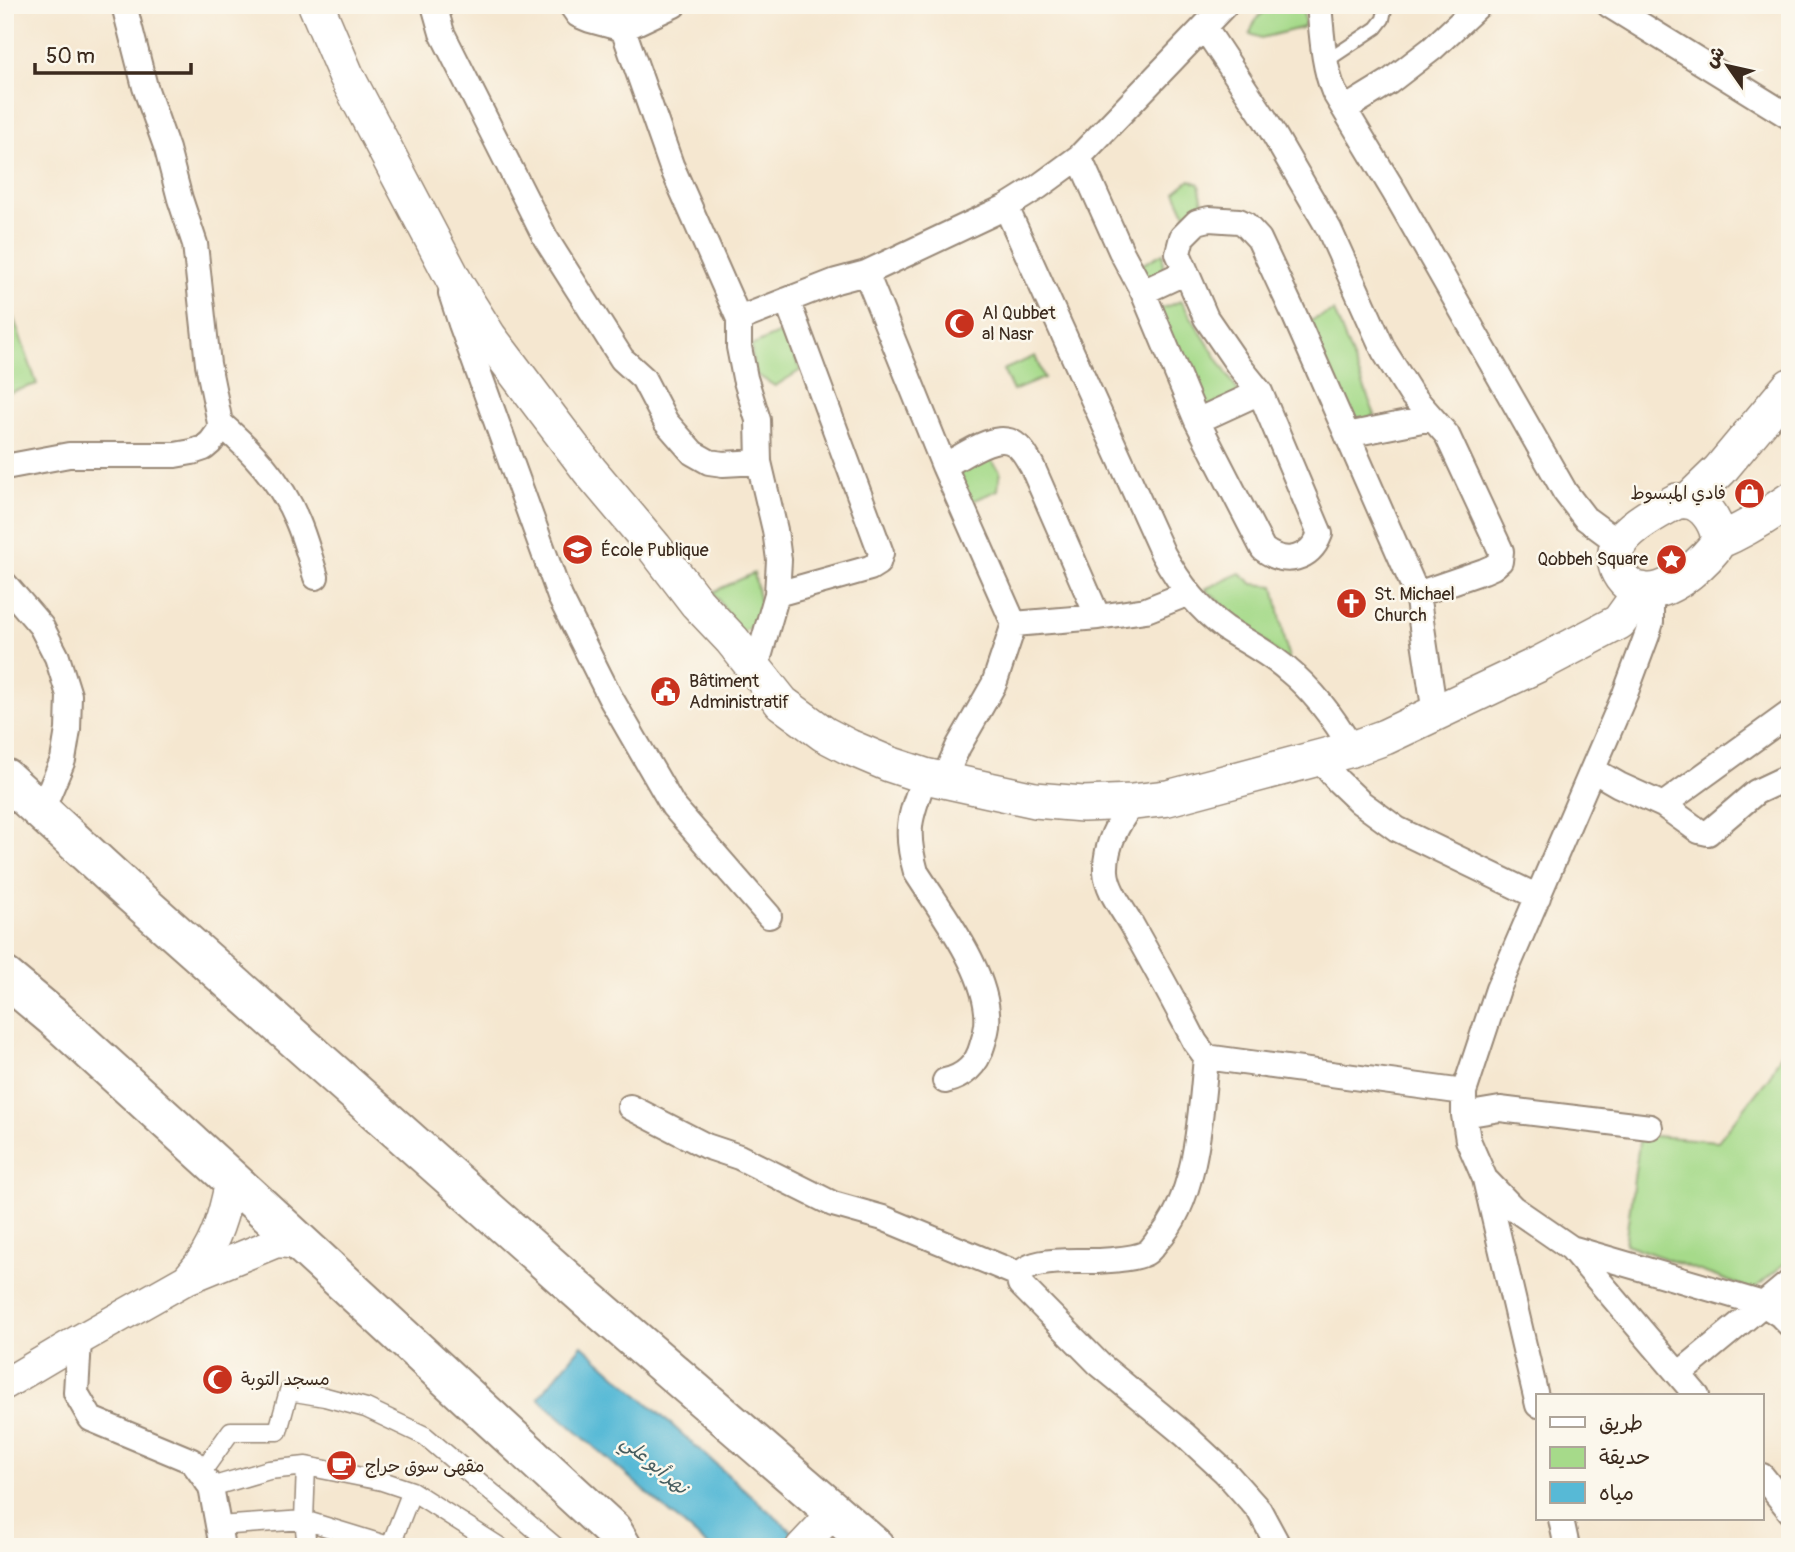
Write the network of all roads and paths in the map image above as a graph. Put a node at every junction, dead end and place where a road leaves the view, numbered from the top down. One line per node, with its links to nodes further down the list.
1 (124, 5): 28 (street)
2 (316, 5): 18 (main road)
3 (434, 5): 30 (street)
4 (570, 5): 11 (street)
5 (674, 5): 11 (street)
6 (1225, 5): 12 (street)
7 (1319, 5): 13 (street)
8 (1385, 5): 13 (lane)
9 (1479, 5): 15 (street)
10 (1609, 5): 14 (street)
11 (620, 17): 23 (street)
12 (1204, 27): 16 (street); 26 (street)
13 (1325, 62): 15 (street)
14 (1787, 108)
15 (1345, 109): 36 (street)
16 (1079, 157): 17 (street); 21 (street)
17 (1006, 207): 20 (street); 40 (street)
18 (436, 245): 45 (main road); 57 (street)
19 (1186, 272): 21 (street); 25 (street); 29 (street)
20 (866, 273): 22 (street); 31 (street)
21 (1143, 292): 27 (street)
22 (788, 300): 23 (street); 41 (street)
23 (739, 319): 30 (street)
24 (1790, 386): 34 (main road)
25 (1260, 392): 27 (street); 27 (street)
26 (1432, 418): 29 (street); 42 (street)
27 (1197, 421)
28 (220, 423): 32 (street); 37 (street)
29 (1347, 435): 42 (street)
30 (759, 462): 41 (street)
31 (944, 466): 43 (street); 44 (street)
32 (5, 467)
33 (1790, 500): 35 (main road)
34 (1688, 501): 35 (main road); 36 (main road)
35 (1719, 541): 39 (main road)
36 (1619, 543): 39 (main road)
37 (316, 577)
38 (5, 584): 55 (street)
39 (1646, 591): 47 (main road); 49 (street)
40 (1189, 593): 43 (street); 48 (street)
41 (777, 594): 45 (street)
42 (1417, 594): 47 (street)
43 (1098, 617): 44 (street)
44 (1014, 624): 52 (street)
45 (755, 671): 52 (main road)
46 (1790, 713): 54 (street)
47 (1435, 714): 48 (main road)
48 (1335, 754): 53 (main road); 56 (street)
49 (1593, 770): 54 (street); 56 (street)
50 (1790, 776): 54 (street)
51 (5, 778): 55 (main road)
52 (934, 778): 53 (main road); 60 (street)
53 (1133, 802): 59 (street)
54 (1663, 805)
55 (23, 810): 85 (main road)
56 (1538, 897): 61 (street)
57 (769, 916)
58 (5, 977): 64 (main road)
59 (1206, 1057): 61 (street); 68 (street)
60 (945, 1081)
61 (1464, 1104): 63 (street); 65 (street)
62 (629, 1107): 68 (street)
63 (1650, 1127)
64 (231, 1179): 66 (main road); 69 (street)
65 (1485, 1179): 67 (street); 77 (street)
66 (301, 1244): 69 (street); 91 (main road)
67 (1571, 1248): 71 (street); 74 (street)
68 (1020, 1275): 93 (street)
69 (187, 1279): 73 (street)
70 (1790, 1282): 71 (street)
71 (1763, 1304): 72 (street); 74 (street)
72 (1790, 1325)
73 (79, 1340): 75 (street); 80 (street)
74 (1679, 1374): 76 (street)
75 (5, 1384)
76 (1695, 1394)
77 (1536, 1396)
78 (306, 1466): 80 (street); 81 (street); 83 (street)
79 (1764, 1478): 82 (street)
80 (206, 1480): 86 (street); 90 (street)
81 (412, 1491): 88 (street); 89 (street)
82 (1790, 1511)
83 (304, 1520): 86 (street); 87 (street); 88 (street)
84 (1562, 1520): 94 (street)
85 (821, 1535): 92 (main road)
86 (220, 1536)
87 (307, 1547)
88 (391, 1547)
89 (500, 1547)
90 (556, 1547)
91 (622, 1547)
92 (875, 1547)
93 (1279, 1547)
94 (1567, 1547)

